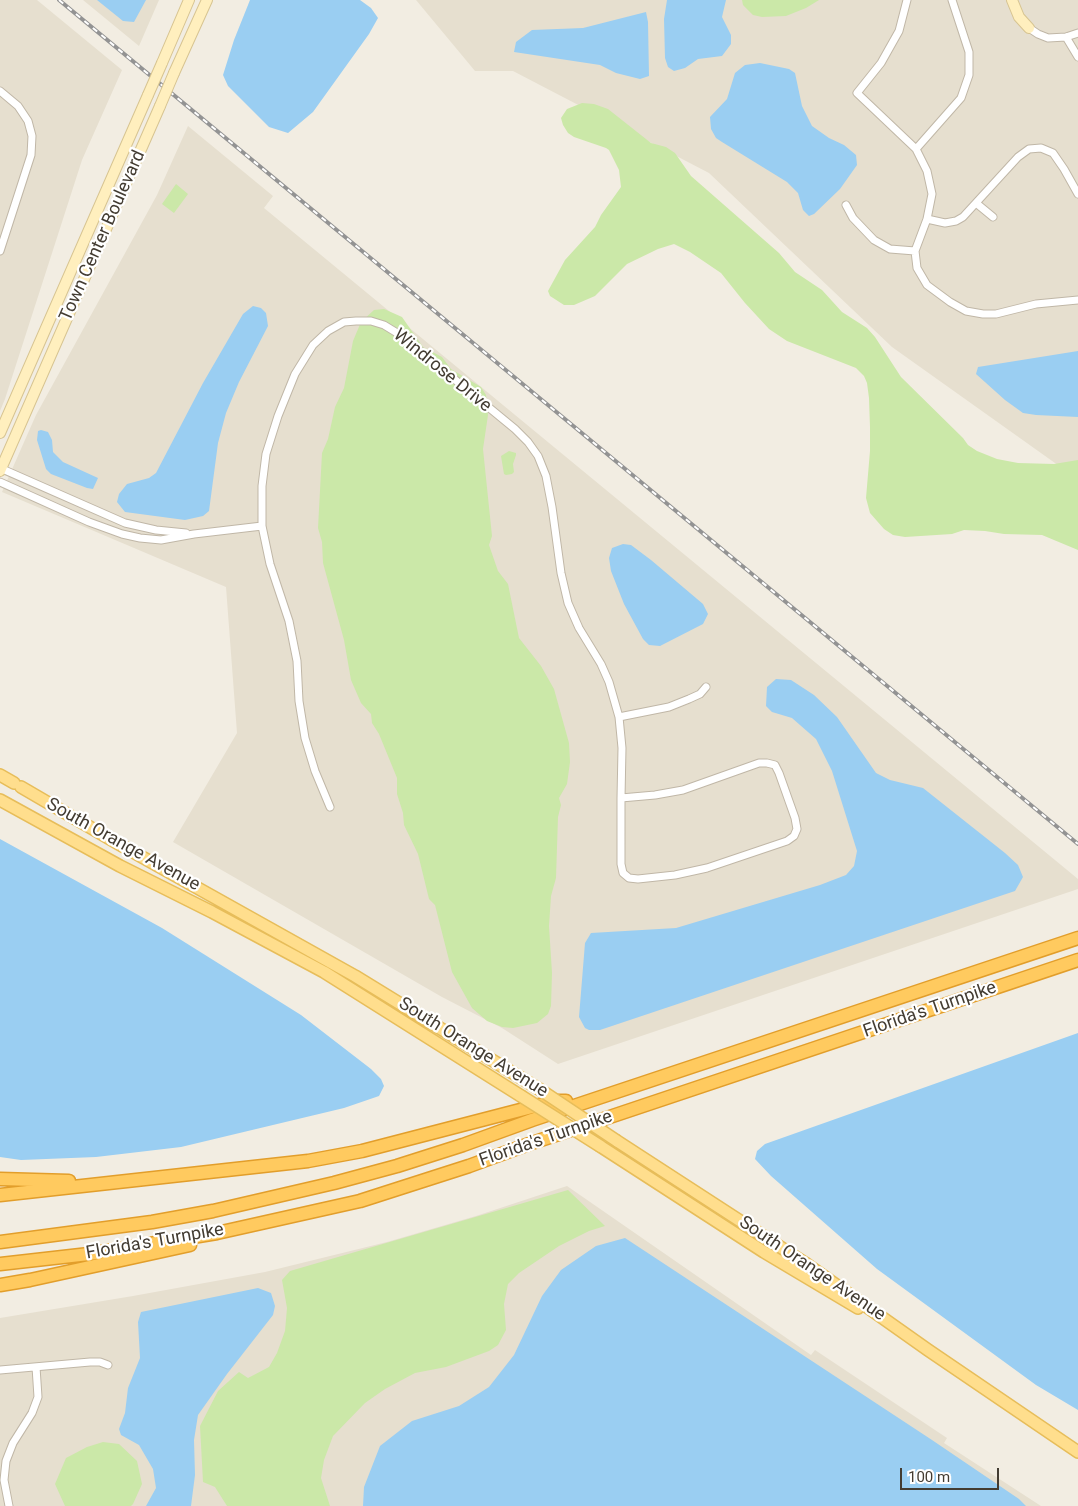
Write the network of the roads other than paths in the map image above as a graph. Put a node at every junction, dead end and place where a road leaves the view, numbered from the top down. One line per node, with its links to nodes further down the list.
1 (189, 0): 20 (main road, Town Center Boulevard, bridge)
2 (206, 0): 21 (main road, Town Center Boulevard, bridge)
3 (907, 0): 11 (street)
4 (952, 0): 11 (street)
5 (1012, 0): 6 (main road)
6 (1029, 28): 8 (street)
7 (1078, 33): 8 (street)
8 (1066, 38): 9 (street)
9 (1078, 57)
10 (0, 91): 17 (street)
11 (916, 149): 16 (street)
12 (1078, 194): 13 (street)
13 (976, 203): 15 (street); 16 (street)
14 (846, 205): 18 (street)
15 (993, 217)
16 (926, 219): 18 (street)
17 (0, 251)
18 (915, 251): 19 (street)
19 (1078, 300)
20 (0, 433)
21 (0, 469): 23 (street)
22 (0, 482): 24 (street)
23 (95, 510): 24 (street); 26 (street)
24 (89, 522): 26 (street)
25 (262, 526): 26 (street); 28 (street, Windrose Drive); 32 (street, Windrose Drive)
26 (194, 534)
27 (706, 687): 28 (street)
28 (620, 718): 30 (street, Windrose Drive)
29 (0, 775): 43 (main road, South Orange Avenue, bridge)
30 (621, 798): 30 (street, Windrose Drive)
31 (0, 800): 43 (main road, South Orange Avenue, bridge)
32 (330, 807)
33 (1078, 938): 35 (highway, Florida's Turnpike)
34 (1078, 960): 39 (highway, Florida's Turnpike)
35 (591, 1101): 37 (highway); 40 (highway, Florida's Turnpike)
36 (0, 1179): 37 (highway)
37 (144, 1180): 38 (highway)
38 (0, 1195)
39 (360, 1201): 41 (highway, Florida's Turnpike); 42 (highway)
40 (0, 1242)
41 (0, 1264)
42 (0, 1285)
43 (928, 1350): 47 (main road, South Orange Avenue)
44 (108, 1365): 45 (street)
45 (36, 1367): 46 (street); 48 (street)
46 (0, 1370)
47 (1078, 1452)
48 (9, 1506)

